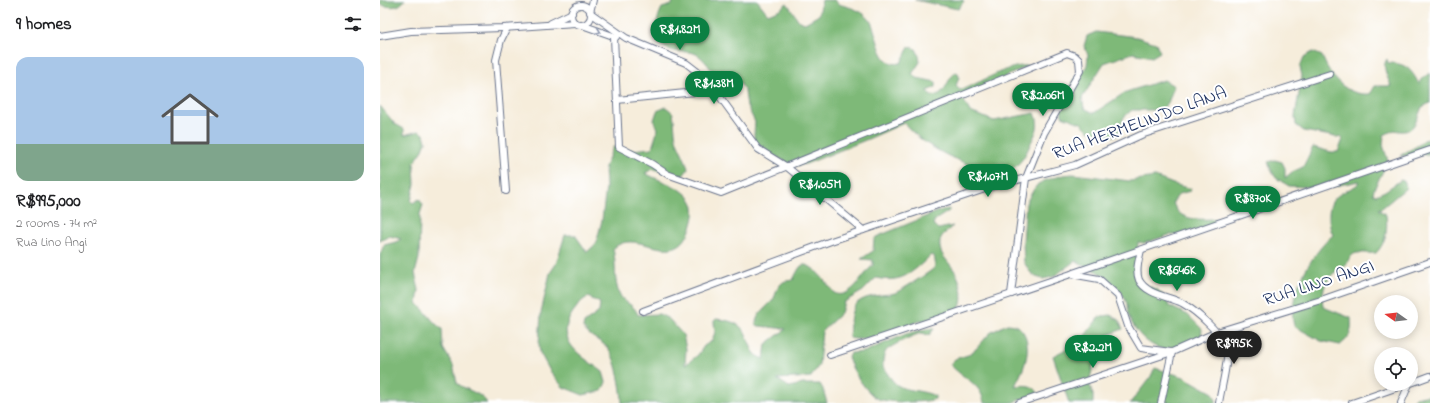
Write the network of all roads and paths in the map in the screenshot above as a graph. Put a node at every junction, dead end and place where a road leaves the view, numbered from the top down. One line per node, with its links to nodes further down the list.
1 (589, 0): 3 (street)
2 (593, 0): 5 (street)
3 (585, 6): 4 (street); 5 (street)
4 (572, 13): 6 (street); 7 (street)
5 (591, 13): 8 (street); 12 (street)
6 (575, 23): 7 (street); 8 (street)
7 (548, 25): 9 (street)
8 (582, 25): 11 (street, one-way to 11)
9 (507, 28): 10 (street); 19 (street)
10 (380, 36)
11 (614, 37): 12 (street); 15 (street)
12 (626, 38): 14 (street)
13 (1330, 74): 18 (street, RUA HERMELINDO LANA)
14 (715, 90): 15 (street); 17 (street)
15 (616, 100): 17 (street)
16 (1430, 150): 21 (street)
17 (787, 167): 18 (street); 20 (street)
18 (1026, 178): 20 (street, RUA HERMELINDO LANA); 24 (street)
19 (506, 191)
20 (863, 230): 25 (street, RUA HERMELINDO LANA)
21 (1141, 250): 23 (street); 26 (street)
22 (1430, 262): 26 (street, RUA LINO ANGI)
23 (1071, 274): 24 (street); 27 (street)
24 (1011, 294): 28 (street)
25 (643, 311)
26 (1217, 332): 27 (street, RUA LINO ANGI); 35 (street)
27 (1172, 352): 33 (street, RUA LINO ANGI); 34 (street)
28 (830, 355)
29 (1430, 376): 30 (street)
30 (1418, 381)
31 (1388, 391): 36 (street)
32 (1406, 391): 37 (street)
33 (1020, 403)
34 (1161, 403)
35 (1219, 403)
36 (1352, 403)
37 (1401, 403)

